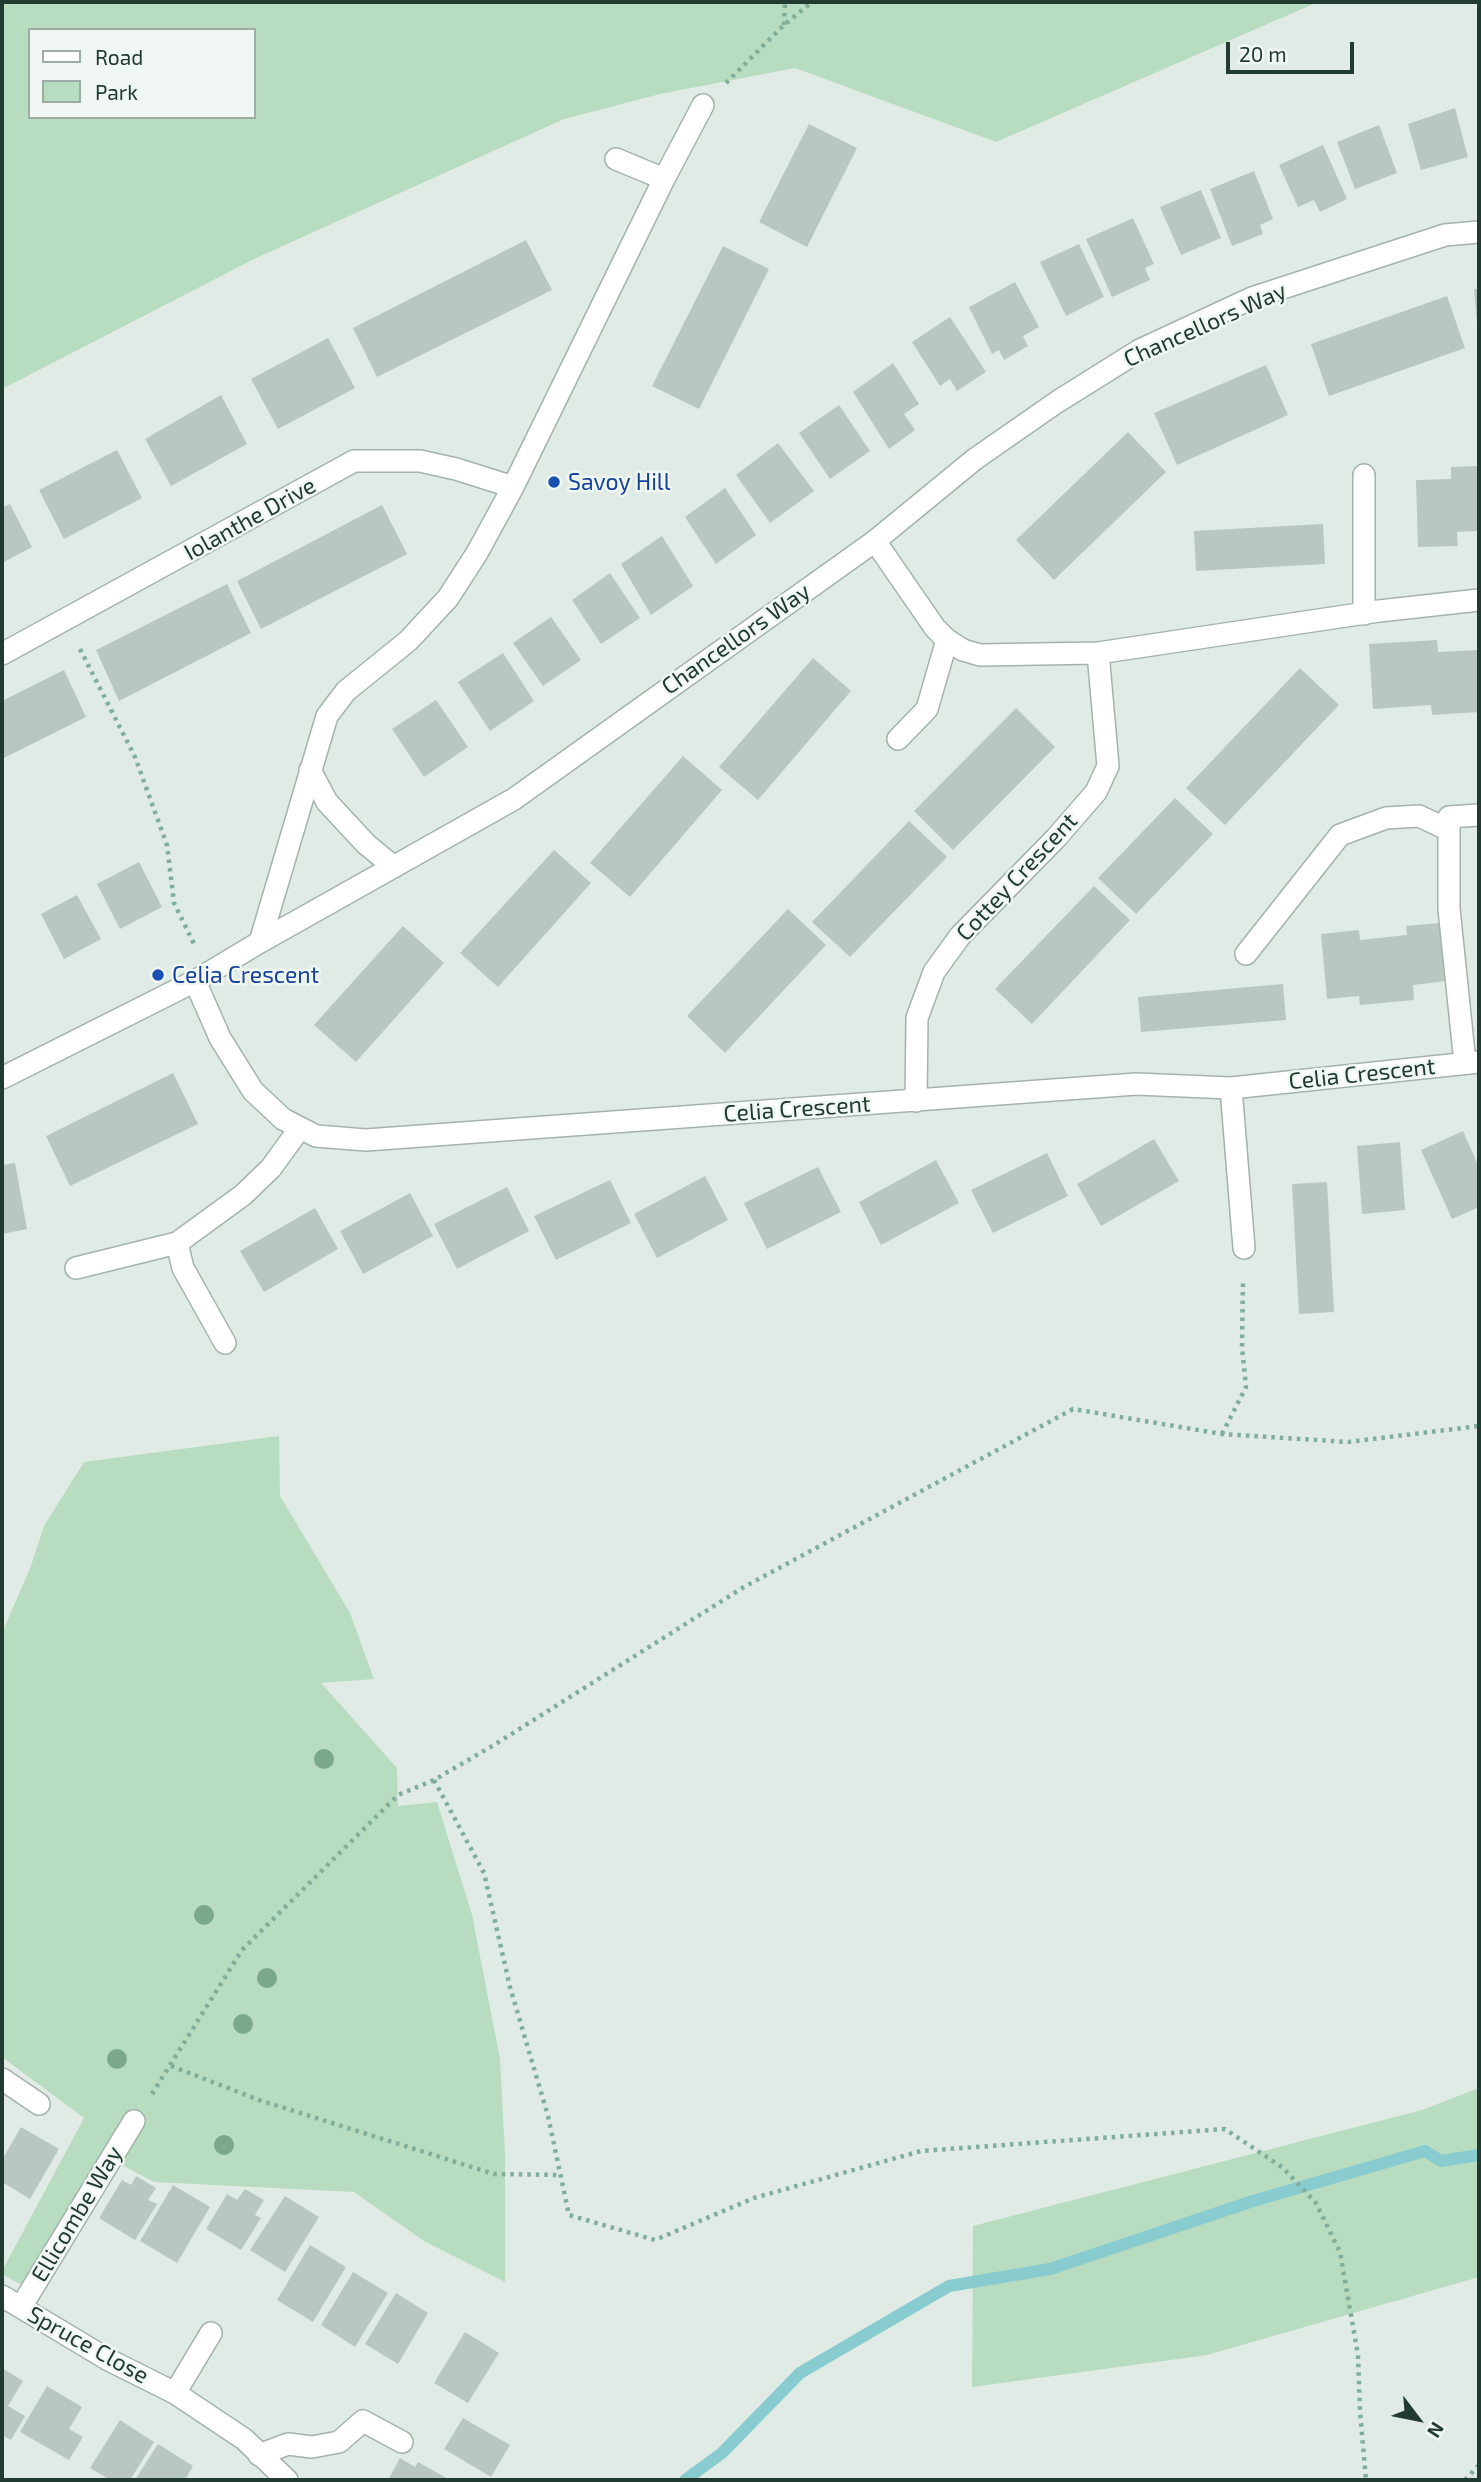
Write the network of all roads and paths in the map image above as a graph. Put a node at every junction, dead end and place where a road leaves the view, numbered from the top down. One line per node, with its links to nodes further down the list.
1 (785, 2): 3 (path)
2 (812, 2): 3 (path)
3 (784, 24): 4 (path)
4 (703, 106): 6 (street)
5 (616, 159): 6 (street)
6 (664, 179): 9 (street)
7 (1479, 232): 10 (street, Chancellors Way)
8 (1364, 474): 12 (street)
9 (513, 487): 15 (street, Iolanthe Drive); 18 (street)
10 (874, 541): 13 (street); 21 (street, Chancellors Way)
11 (1479, 600): 12 (street)
12 (1364, 614): 14 (street)
13 (947, 640): 14 (street); 17 (street)
14 (1098, 653): 28 (street, Cottey Crescent)
15 (2, 654)
16 (88, 666): 24 (path)
17 (898, 739)
18 (310, 770): 21 (street); 22 (street)
19 (1479, 815): 20 (street)
20 (1449, 830): 23 (street); 25 (street)
21 (394, 867): 22 (street, Chancellors Way)
22 (260, 942): 24 (street, Chancellors Way)
23 (1246, 954)
24 (202, 977): 26 (street, Chancellors Way); 29 (street, Celia Crescent)
25 (1472, 1063): 27 (street, Celia Crescent)
26 (2, 1079)
27 (1231, 1088): 28 (street, Celia Crescent); 31 (street)
28 (916, 1101): 29 (street, Celia Crescent)
29 (300, 1128): 30 (street)
30 (177, 1243): 32 (street); 33 (street)
31 (1244, 1248): 35 (path)
32 (76, 1268)
33 (225, 1343)
34 (1479, 1426): 35 (path)
35 (1222, 1434): 36 (path)
36 (434, 1780): 37 (path); 41 (path)
37 (171, 2066): 40 (path); 41 (path)
38 (2, 2079): 39 (street)
39 (39, 2104)
40 (134, 2121): 43 (street, Ellicombe Way)
41 (561, 2175): 50 (path)
42 (2, 2297): 43 (street, Spruce Close)
43 (21, 2307): 45 (street, Spruce Close)
44 (211, 2333): 45 (street, Spruce Close)
45 (175, 2393): 47 (street, Spruce Close)
46 (402, 2442): 47 (street)
47 (259, 2455): 49 (street, Spruce Close)
48 (1479, 2465): 51 (path)
49 (287, 2480)
50 (1366, 2480)
51 (1465, 2480)

